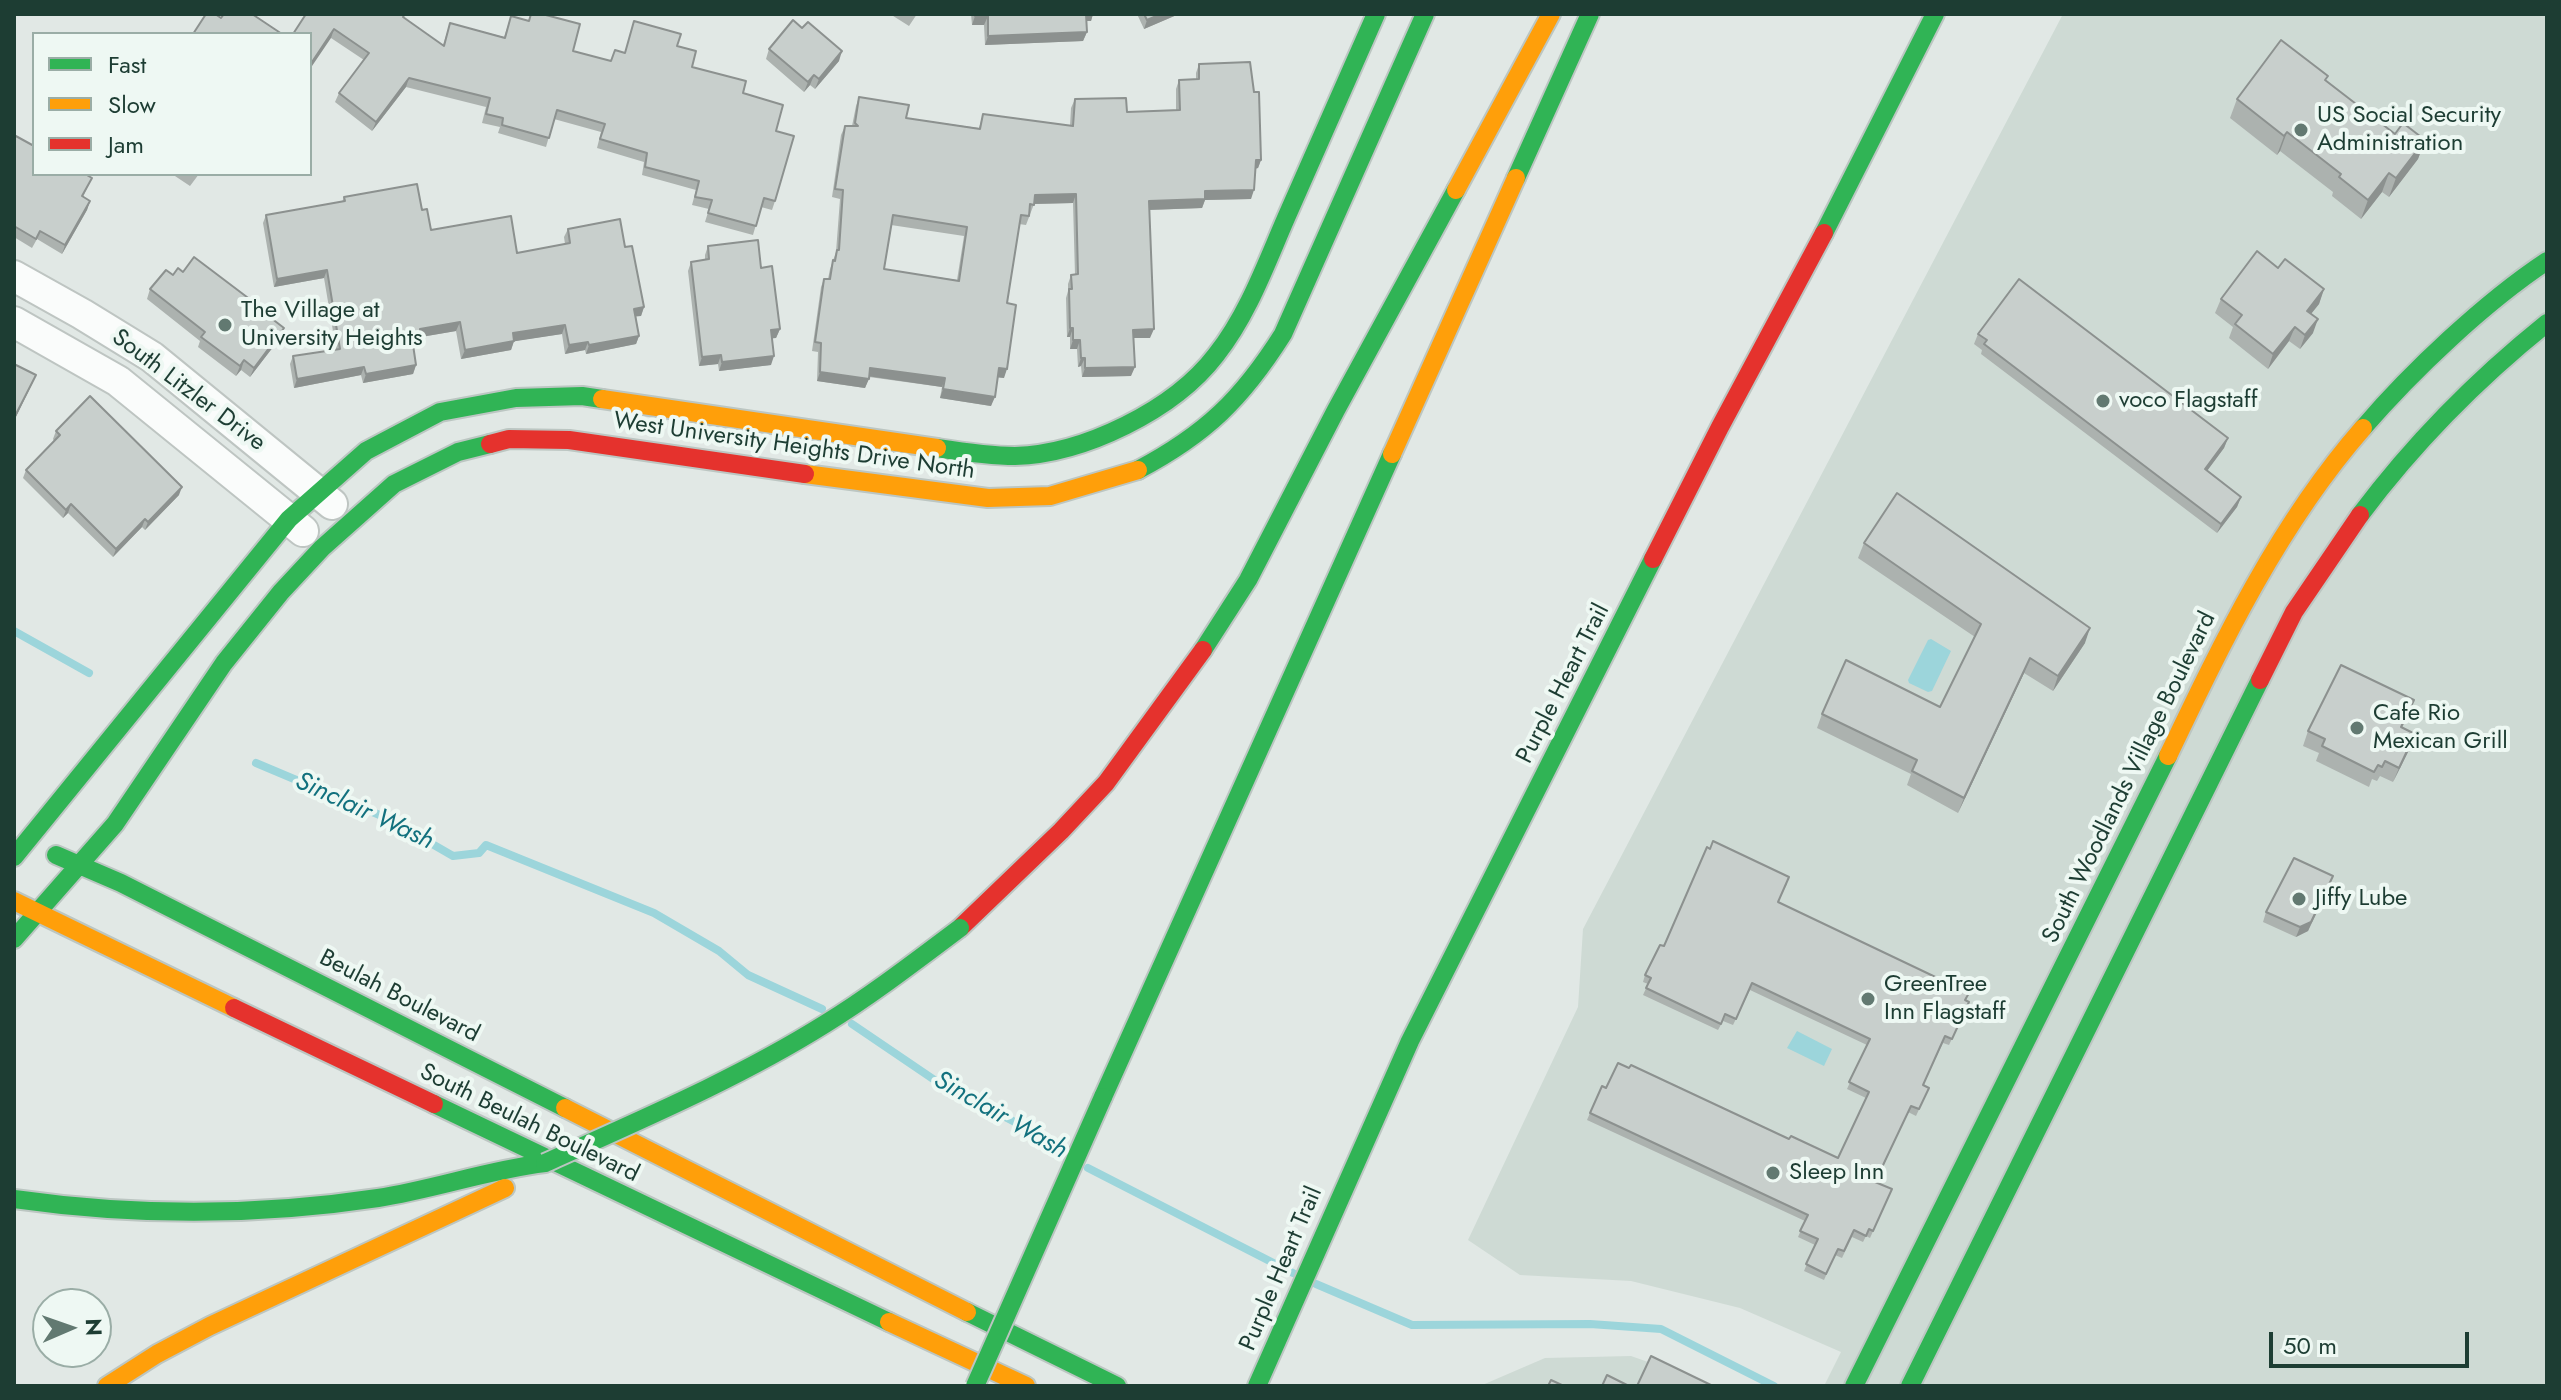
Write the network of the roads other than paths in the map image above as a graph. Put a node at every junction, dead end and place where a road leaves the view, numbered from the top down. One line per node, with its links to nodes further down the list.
1 (1376, 14): 10 (main road, West University Heights Drive North)
2 (1425, 14): 12 (main road, West University Heights Drive North)
3 (1551, 14): 21 (main road, bridge)
4 (1590, 14): 26 (main road, bridge)
5 (1935, 14): 29 (main road, Purple Heart Trail)
6 (2547, 261): 19 (main road, South Woodlands Village Boulevard)
7 (14, 276): 10 (street, South Litzler Drive)
8 (14, 322): 11 (street, South Litzler Drive)
9 (2547, 323): 20 (main road)
10 (320, 492): 11 (main road, West University Heights Drive North); 12 (street, South Litzler Drive)
11 (289, 519): 13 (street, South Litzler Drive); 14 (main road, West University Heights Drive North)
12 (351, 522): 13 (main road, West University Heights Drive North)
13 (322, 548): 15 (main road, West University Heights Drive North)
14 (18, 848): 15 (main road, Beulah Boulevard)
15 (78, 865): 17 (main road, West University Heights Drive North); 28 (main road, Beulah Boulevard)
16 (14, 901): 17 (main road, South Beulah Boulevard)
17 (38, 914): 18 (main road, West University Heights Drive North); 27 (main road, South Beulah Boulevard)
18 (14, 939)
19 (2077, 967): 20 (main road); 23 (main road, South Woodlands Village Boulevard)
20 (2109, 985): 24 (main road)
21 (545, 1163): 22 (main road); 25 (main road)
22 (14, 1199)
23 (1895, 1334): 24 (main road); 30 (main road, South Woodlands Village Boulevard)
24 (1932, 1344): 31 (main road)
25 (107, 1386)
26 (975, 1386)
27 (1026, 1386)
28 (1117, 1386)
29 (1257, 1386)
30 (1854, 1386)
31 (1910, 1386)

